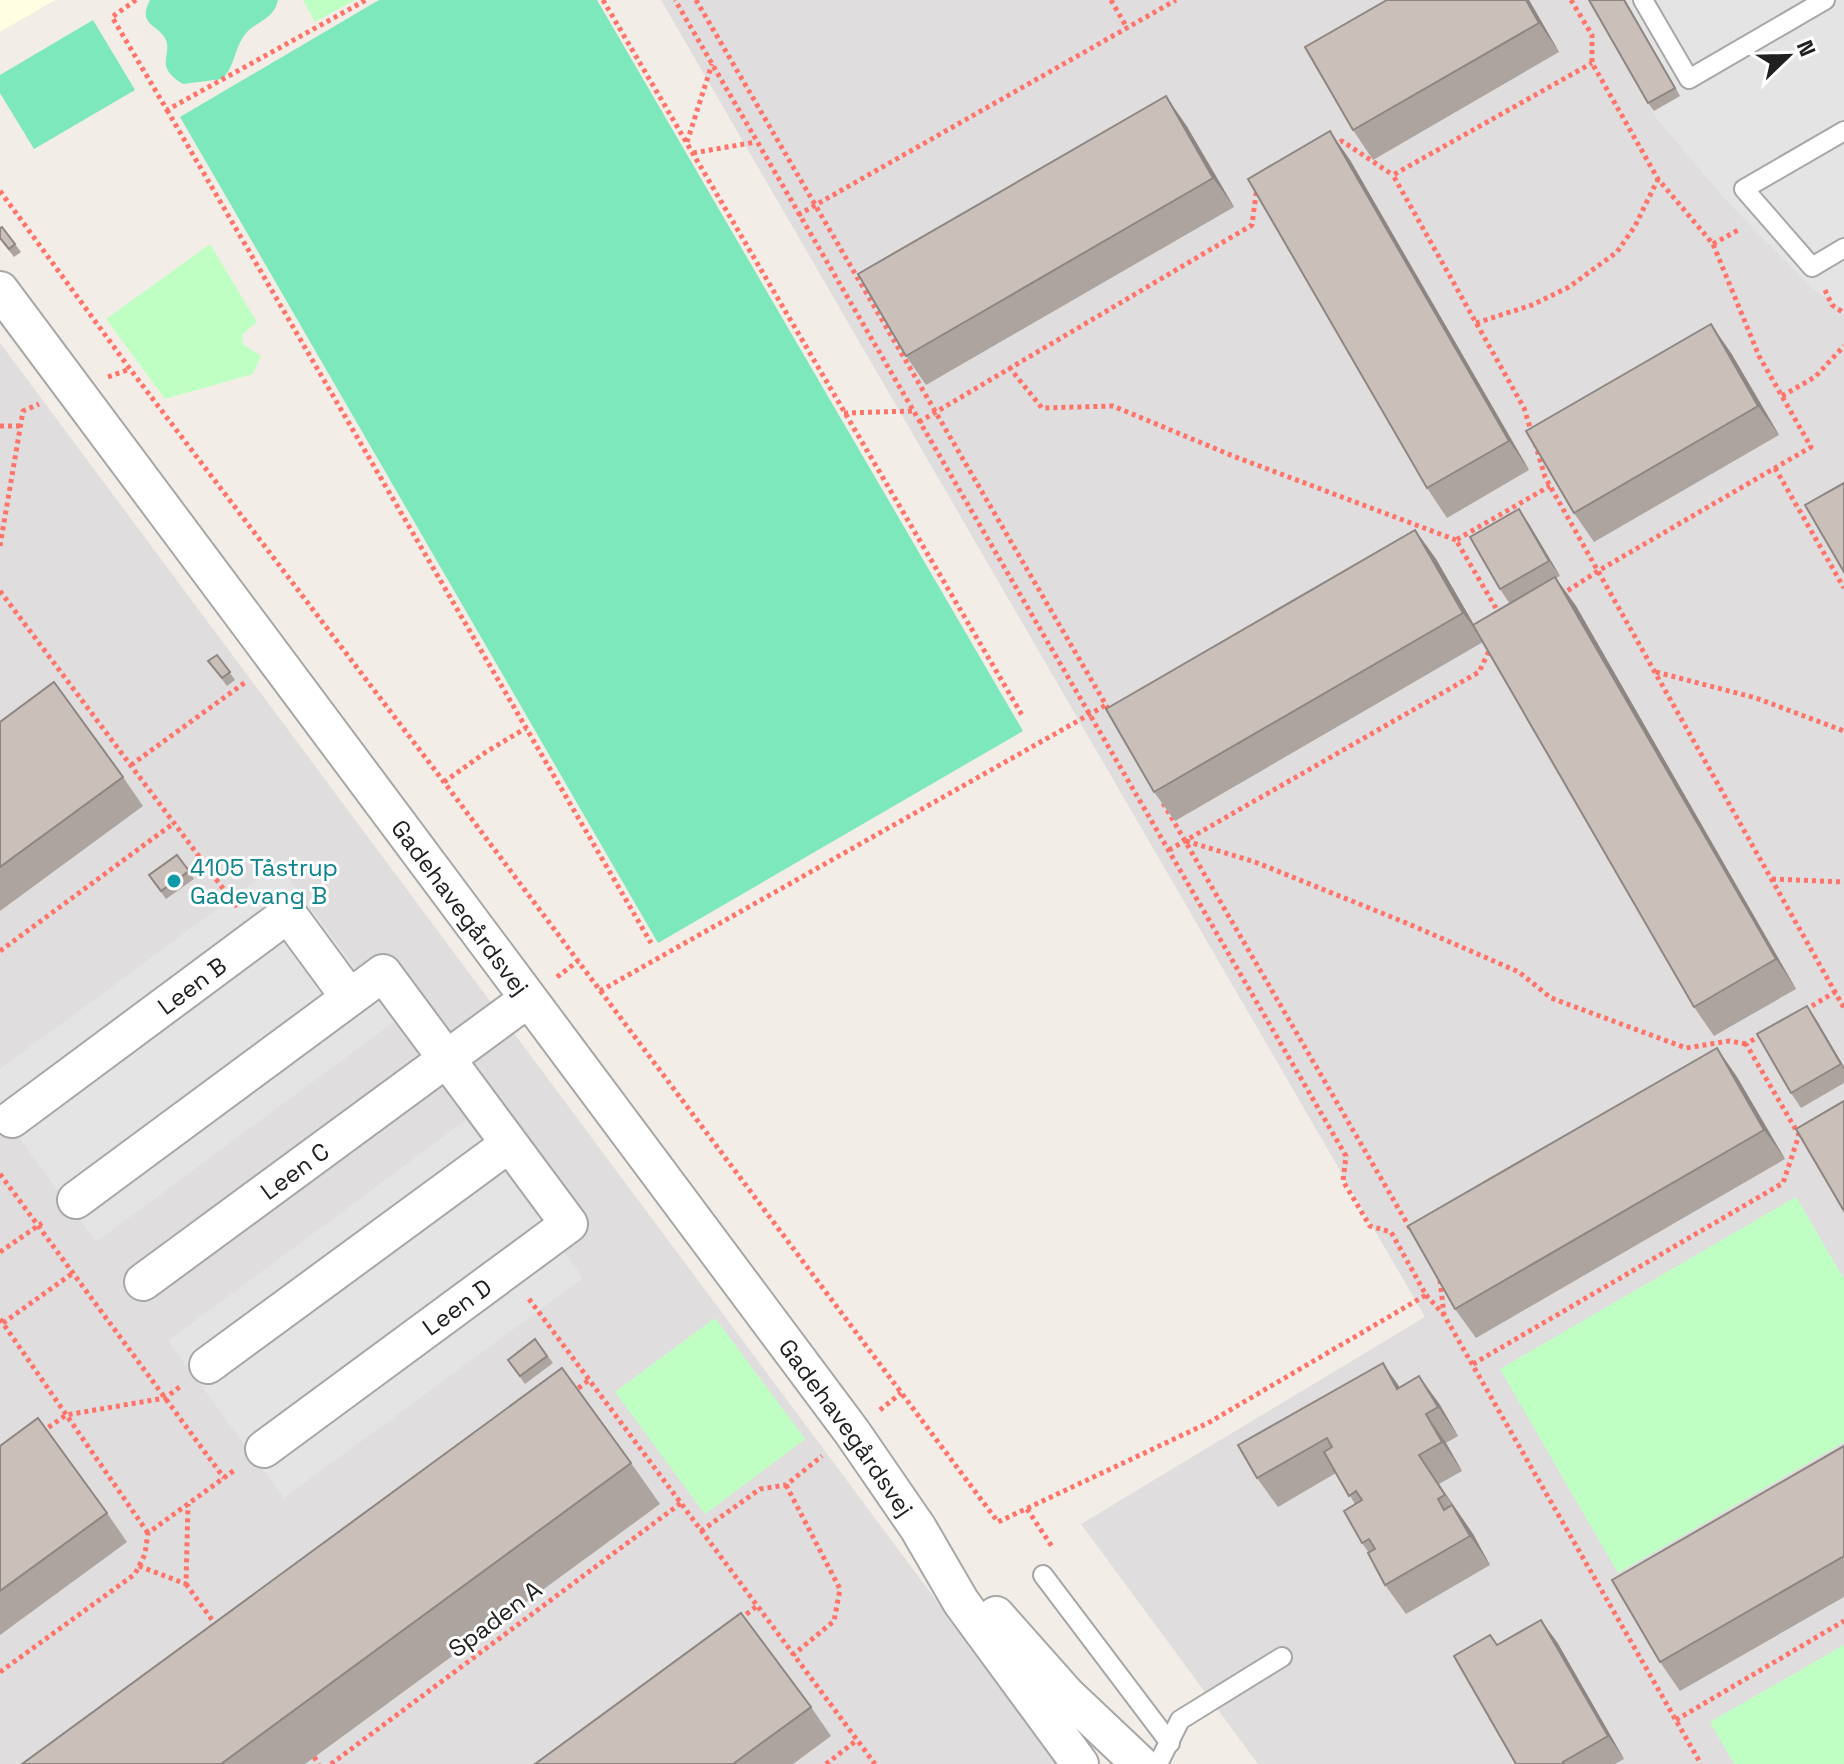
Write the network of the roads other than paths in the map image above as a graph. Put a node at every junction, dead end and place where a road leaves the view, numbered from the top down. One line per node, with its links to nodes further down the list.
1 (1825, 0): 2 (lane)
2 (1650, 2)
3 (1844, 131): 4 (lane)
4 (1844, 248)
5 (0, 290): 7 (street, Gadehavegårdsvej)
6 (349, 997): 8 (street); 9 (street, Leen B); 11 (street)
7 (528, 999): 8 (street, Leen C); 15 (street, Gadehavegårdsvej)
8 (446, 1059): 10 (street, Leen D); 12 (street, Leen C)
9 (12, 1119)
10 (509, 1144): 13 (street); 14 (street, Leen D)
11 (76, 1200)
12 (143, 1282)
13 (208, 1365)
14 (264, 1449)
15 (918, 1528): 19 (street, Gadehavegårdsvej); 20 (street, Gadehavegårdsvej)
16 (1043, 1575): 18 (lane)
17 (1282, 1657): 18 (lane)
18 (1170, 1743): 21 (lane)
19 (1080, 1764)
20 (1140, 1764)
21 (1158, 1764)

